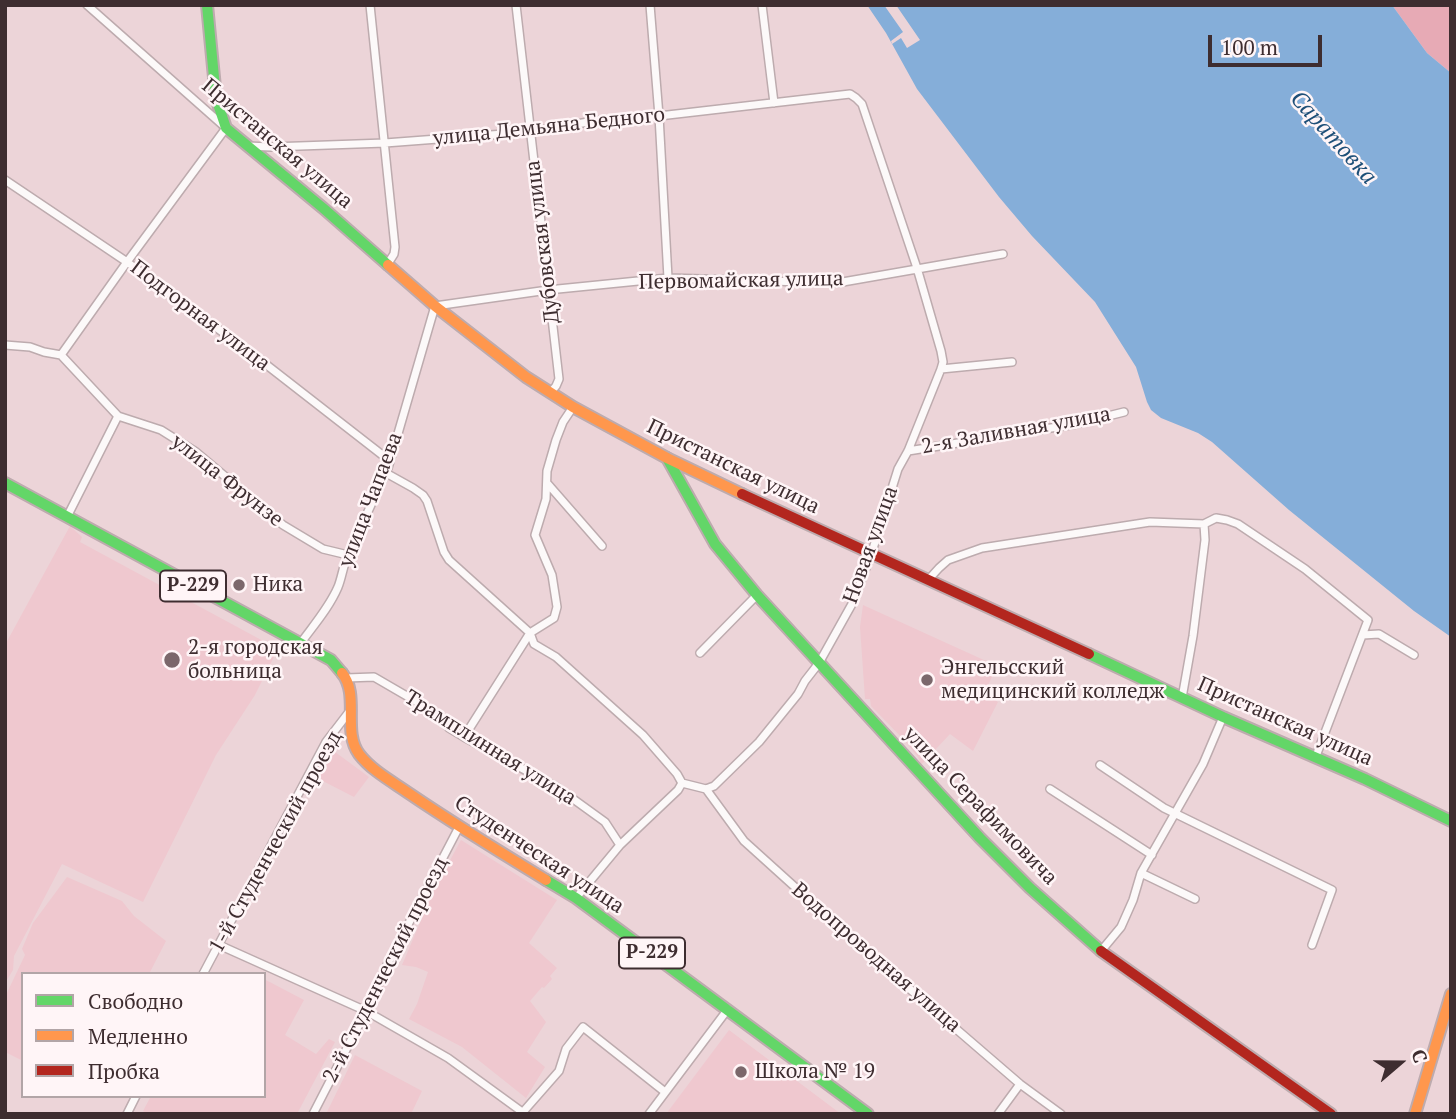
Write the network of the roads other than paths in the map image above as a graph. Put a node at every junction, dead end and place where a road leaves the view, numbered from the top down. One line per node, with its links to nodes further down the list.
1 (87, 5): 10 (street, Пристанская улица)
2 (207, 5): 10 (street)
3 (370, 5): 12 (street)
4 (516, 5): 11 (street, Дубовская улица)
5 (650, 5): 9 (street)
6 (762, 5): 8 (street)
7 (850, 94): 8 (street, улица Демьяна Бедного); 18 (street, Новая улица)
8 (775, 103): 9 (street, улица Демьяна Бедного)
9 (659, 116): 11 (street, улица Демьяна Бедного); 19 (street)
10 (226, 128): 13 (street, Пристанская улица); 16 (street)
11 (530, 132): 12 (street, улица Демьяна Бедного); 20 (street, Дубовская улица)
12 (386, 143): 13 (street, улица Демьяна Бедного); 17 (street)
13 (247, 146): 17 (street, Пристанская улица)
14 (5, 180): 16 (street, Подгорная улица)
15 (1003, 254): 18 (street, Первомайская улица)
16 (127, 262): 23 (street); 32 (street, Подгорная улица)
17 (387, 265): 21 (street, Пристанская улица)
18 (917, 268): 19 (street, Первомайская улица); 25 (street, Новая улица)
19 (668, 278): 20 (street, Первомайская улица)
20 (548, 290): 21 (street, Первомайская улица); 26 (street, Дубовская улица)
21 (435, 306): 26 (street, Пристанская улица); 32 (street, улица Чапаева)
22 (5, 345): 23 (street)
23 (61, 355): 29 (street, улица Фрунзе)
24 (1012, 362): 25 (street)
25 (941, 369): 30 (street, Новая улица)
26 (550, 393): 27 (street, Пристанская улица)
27 (573, 407): 31 (street, Пристанская улица); 35 (street)
28 (1124, 412): 30 (street, 2-я Заливная улица)
29 (118, 416): 36 (street); 39 (street, улица Фрунзе)
30 (908, 451): 40 (street, Новая улица)
31 (667, 458): 40 (street, Пристанская улица); 42 (street, улица Серафимовича)
32 (390, 461): 33 (street, улица Чапаева)
33 (386, 473): 39 (street, улица Чапаева); 43 (street)
34 (5, 483): 36 (street, Р-229)
35 (547, 484): 38 (street); 43 (street)
36 (68, 517): 45 (street, Р-229)
37 (1204, 524): 41 (street); 44 (street); 50 (street)
38 (602, 546)
39 (348, 555): 45 (street, улица Чапаева)
40 (872, 555): 41 (street, Пристанская улица); 48 (street, Новая улица)
41 (929, 579): 50 (street, Пристанская улица)
42 (757, 596): 46 (street); 48 (street, улица Серафимовича)
43 (530, 633): 53 (street); 56 (street)
44 (1363, 635): 47 (street); 54 (street)
45 (300, 644): 49 (street, Р-229)
46 (700, 653)
47 (1414, 655)
48 (819, 663): 57 (street, Новая улица); 69 (street, улица Серафимовича)
49 (346, 678): 51 (street, Р-229); 53 (street, Трамплинная улица)
50 (1182, 698): 52 (street, Пристанская улица)
51 (350, 712): 61 (street, Студенческая улица / Р-229); 67 (street, 1-й Студенческий проезд)
52 (1223, 717): 54 (street, Пристанская улица); 59 (street)
53 (464, 737): 62 (street, Трамплинная улица)
54 (1316, 757): 60 (street, Пристанская улица)
55 (1100, 765): 59 (street)
56 (682, 783): 57 (street); 62 (street)
57 (706, 789): 74 (street, Водопроводная улица)
58 (1050, 789): 63 (street)
59 (1176, 813): 63 (street); 68 (street)
60 (1451, 821)
61 (459, 827): 65 (street, Студенческая улица / Р-229); 73 (street, 2-й Студенческий проезд)
62 (620, 845): 65 (street)
63 (1152, 855): 64 (street)
64 (1141, 873): 66 (street); 69 (street)
65 (576, 898): 72 (street, Студенческая улица / Р-229)
66 (1195, 899)
67 (219, 945): 70 (street, 1-й Студенческий проезд); 73 (street)
68 (1312, 945)
69 (1101, 951): 82 (street, улица Серафимовича)
70 (204, 972)
71 (1451, 994): 83 (street)
72 (727, 1009): 75 (street); 76 (street, Студенческая улица / Р-229)
73 (366, 1011): 77 (street); 78 (street, 2-й Студенческий проезд)
74 (1020, 1084): 80 (street); 81 (street, Водопроводная улица)
75 (666, 1092): 77 (street); 79 (street)
76 (861, 1112)
77 (524, 1113)
78 (313, 1114)
79 (649, 1114)
80 (998, 1114)
81 (1061, 1114)
82 (1331, 1114)
83 (1415, 1114)

